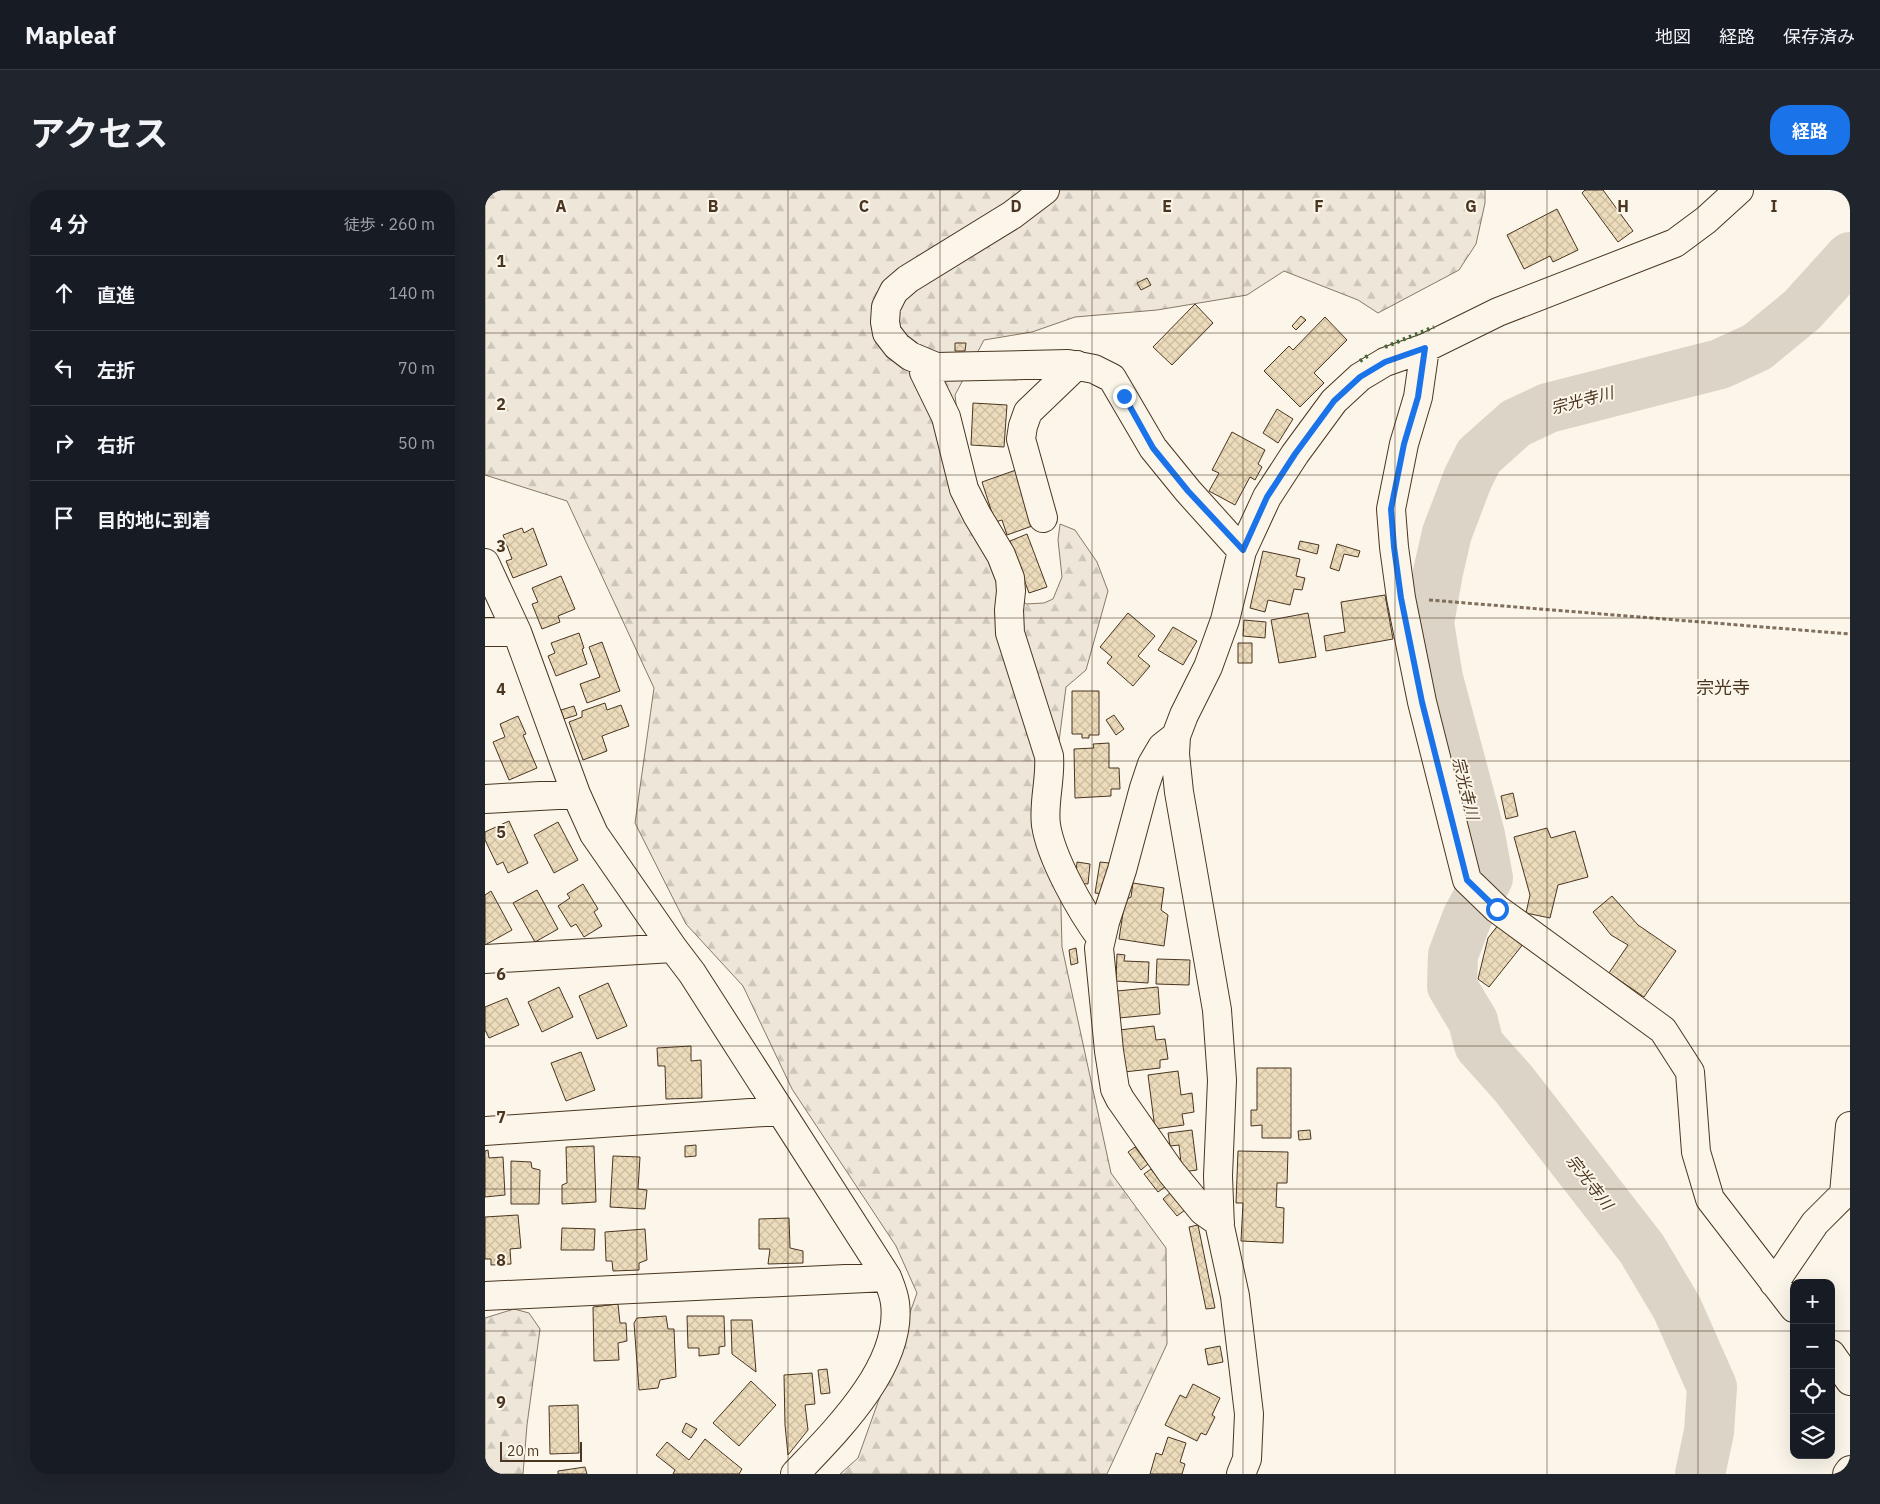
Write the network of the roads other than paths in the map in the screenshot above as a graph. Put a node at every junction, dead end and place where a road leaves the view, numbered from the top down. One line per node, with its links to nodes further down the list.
1 (1045, 190): 4 (street)
2 (1739, 190): 3 (street)
3 (1425, 348): 7 (street); 22 (street)
4 (921, 361): 5 (street); 14 (street)
5 (1077, 365): 6 (street); 7 (street)
6 (1043, 518)
7 (1243, 550): 11 (street)
8 (485, 563): 10 (street)
9 (485, 632): 10 (street)
10 (517, 632): 12 (street)
11 (1177, 736): 14 (street); 20 (street)
12 (576, 794): 13 (street); 15 (street)
13 (485, 799)
14 (1101, 938): 20 (street)
15 (673, 948): 16 (street); 17 (street)
16 (485, 959)
17 (780, 1112): 19 (street); 21 (street)
18 (1850, 1126): 22 (street)
19 (485, 1131)
20 (1221, 1223): 29 (street)
21 (887, 1277): 23 (street); 28 (street)
22 (1774, 1283): 24 (street)
23 (485, 1296)
24 (1790, 1303)
25 (1835, 1360): 26 (street)
26 (1850, 1381)
27 (1850, 1470): 30 (street)
28 (795, 1474)
29 (1241, 1474)
30 (1847, 1474)

